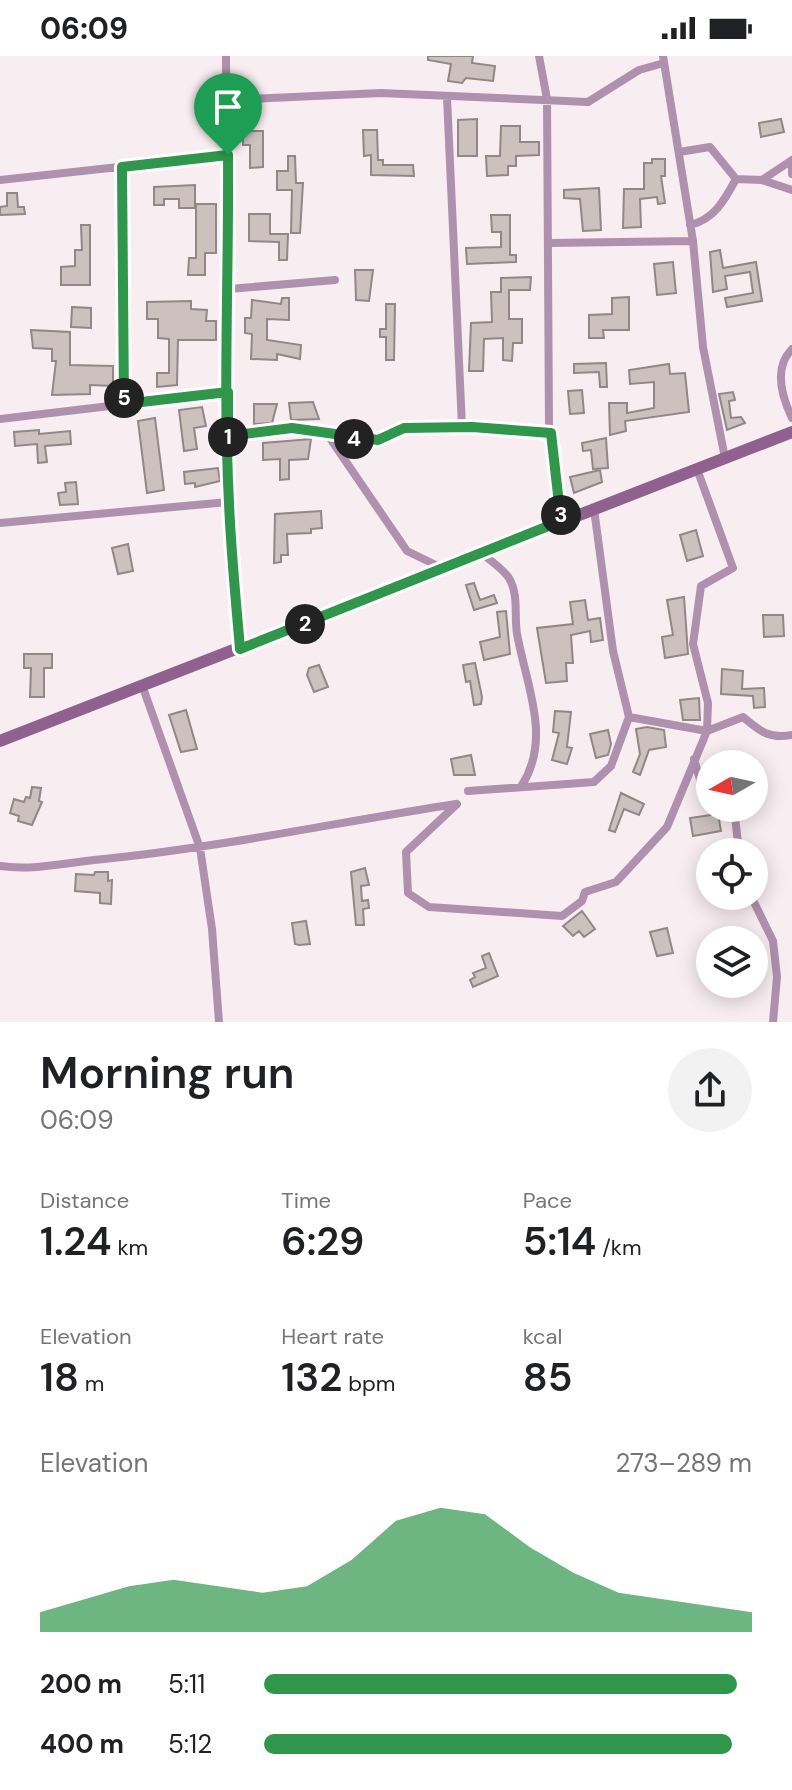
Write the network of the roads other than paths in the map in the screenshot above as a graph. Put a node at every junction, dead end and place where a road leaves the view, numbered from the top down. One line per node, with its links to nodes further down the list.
1 (226, 56): 6 (street)
2 (539, 56): 5 (street)
3 (664, 59): 5 (street); 7 (street)
4 (447, 97): 5 (street); 6 (street); 25 (street)
5 (547, 99): 17 (street)
6 (227, 100): 8 (street)
7 (679, 152): 11 (street); 15 (street)
8 (228, 155): 10 (street); 19 (street)
9 (792, 160): 13 (street)
10 (122, 167): 12 (street); 22 (street)
11 (736, 179): 13 (street); 15 (street)
12 (0, 180)
13 (762, 180): 14 (street)
14 (792, 190)
15 (690, 225): 16 (street)
16 (693, 241): 17 (street); 30 (street)
17 (549, 243): 27 (street)
18 (335, 280): 19 (street)
19 (229, 289): 21 (street)
20 (792, 349): 23 (street)
21 (228, 392): 22 (street); 29 (street)
22 (124, 404): 24 (street)
23 (792, 418)
24 (0, 419)
25 (462, 427): 27 (street); 28 (street)
26 (792, 432): 30 (main road)
27 (551, 433): 34 (street)
28 (327, 434): 29 (street); 37 (street)
29 (228, 436): 32 (street)
30 (725, 458): 31 (main road)
31 (697, 469): 33 (main road); 41 (street)
32 (228, 502): 35 (street); 38 (street)
33 (594, 509): 34 (main road); 40 (street)
34 (561, 521): 36 (main road)
35 (0, 523)
36 (481, 553): 37 (main road); 46 (street)
37 (444, 569): 38 (main road)
38 (240, 649): 39 (main road)
39 (142, 685): 43 (main road); 48 (street)
40 (629, 717): 41 (street); 46 (street)
41 (707, 731): 42 (street); 44 (street)
42 (792, 735)
43 (0, 741)
44 (694, 758): 45 (street); 48 (street)
45 (696, 765)
46 (522, 785): 47 (street)
47 (468, 791)
48 (200, 848): 49 (street); 51 (street)
49 (0, 866)
50 (758, 910): 52 (street)
51 (219, 1022)
52 (773, 1022)

